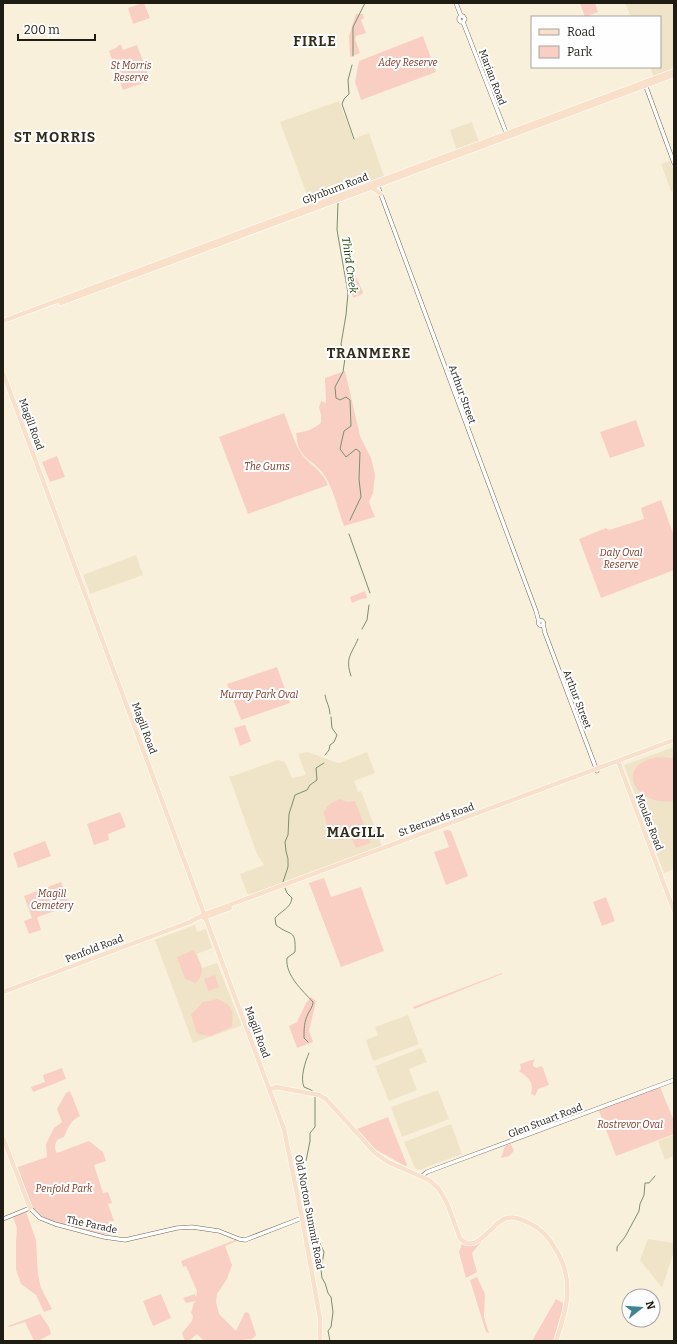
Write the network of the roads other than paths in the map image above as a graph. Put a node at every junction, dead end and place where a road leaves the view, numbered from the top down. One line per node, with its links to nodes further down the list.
1 (456, 3): 5 (street, Marian Road)
2 (674, 71): 4 (main road, Glynburn Road)
3 (674, 75): 4 (main road, Glynburn Road)
4 (645, 84): 5 (main road, Glynburn Road); 8 (street)
5 (507, 135): 6 (main road, Glynburn Road); 7 (main road, Glynburn Road)
6 (438, 159): 7 (main road); 9 (main road, Glynburn Road)
7 (449, 159): 9 (main road, Glynburn Road)
8 (674, 163)
9 (377, 184): 10 (main road, Glynburn Road); 11 (street, Arthur Street); 12 (main road, Glynburn Road)
10 (372, 188): 11 (main road); 12 (main road, Glynburn Road)
11 (381, 194): 18 (street, Arthur Street)
12 (45, 307): 13 (main road, Glynburn Road); 14 (main road, Glynburn Road)
13 (3, 321)
14 (3, 324)
15 (3, 373): 20 (main road, Magill Road)
16 (674, 741): 17 (main road, St Bernards Road)
17 (618, 762): 18 (main road, St Bernards Road); 19 (main road, Moules Road)
18 (597, 770): 20 (main road, St Bernards Road)
19 (674, 911)
20 (206, 916): 21 (main road, Penfold Road); 23 (main road, Magill Road)
21 (3, 992)
22 (674, 1080): 25 (street, Glen Stuart Road)
23 (270, 1089): 25 (main road); 27 (main road, Old Norton Summit Road)
24 (3, 1138): 26 (main road)
25 (422, 1176): 30 (main road)
26 (30, 1208): 27 (street, The Parade); 28 (street)
27 (302, 1218): 29 (main road, Old Norton Summit Road)
28 (3, 1219)
29 (320, 1341)
30 (556, 1341)

